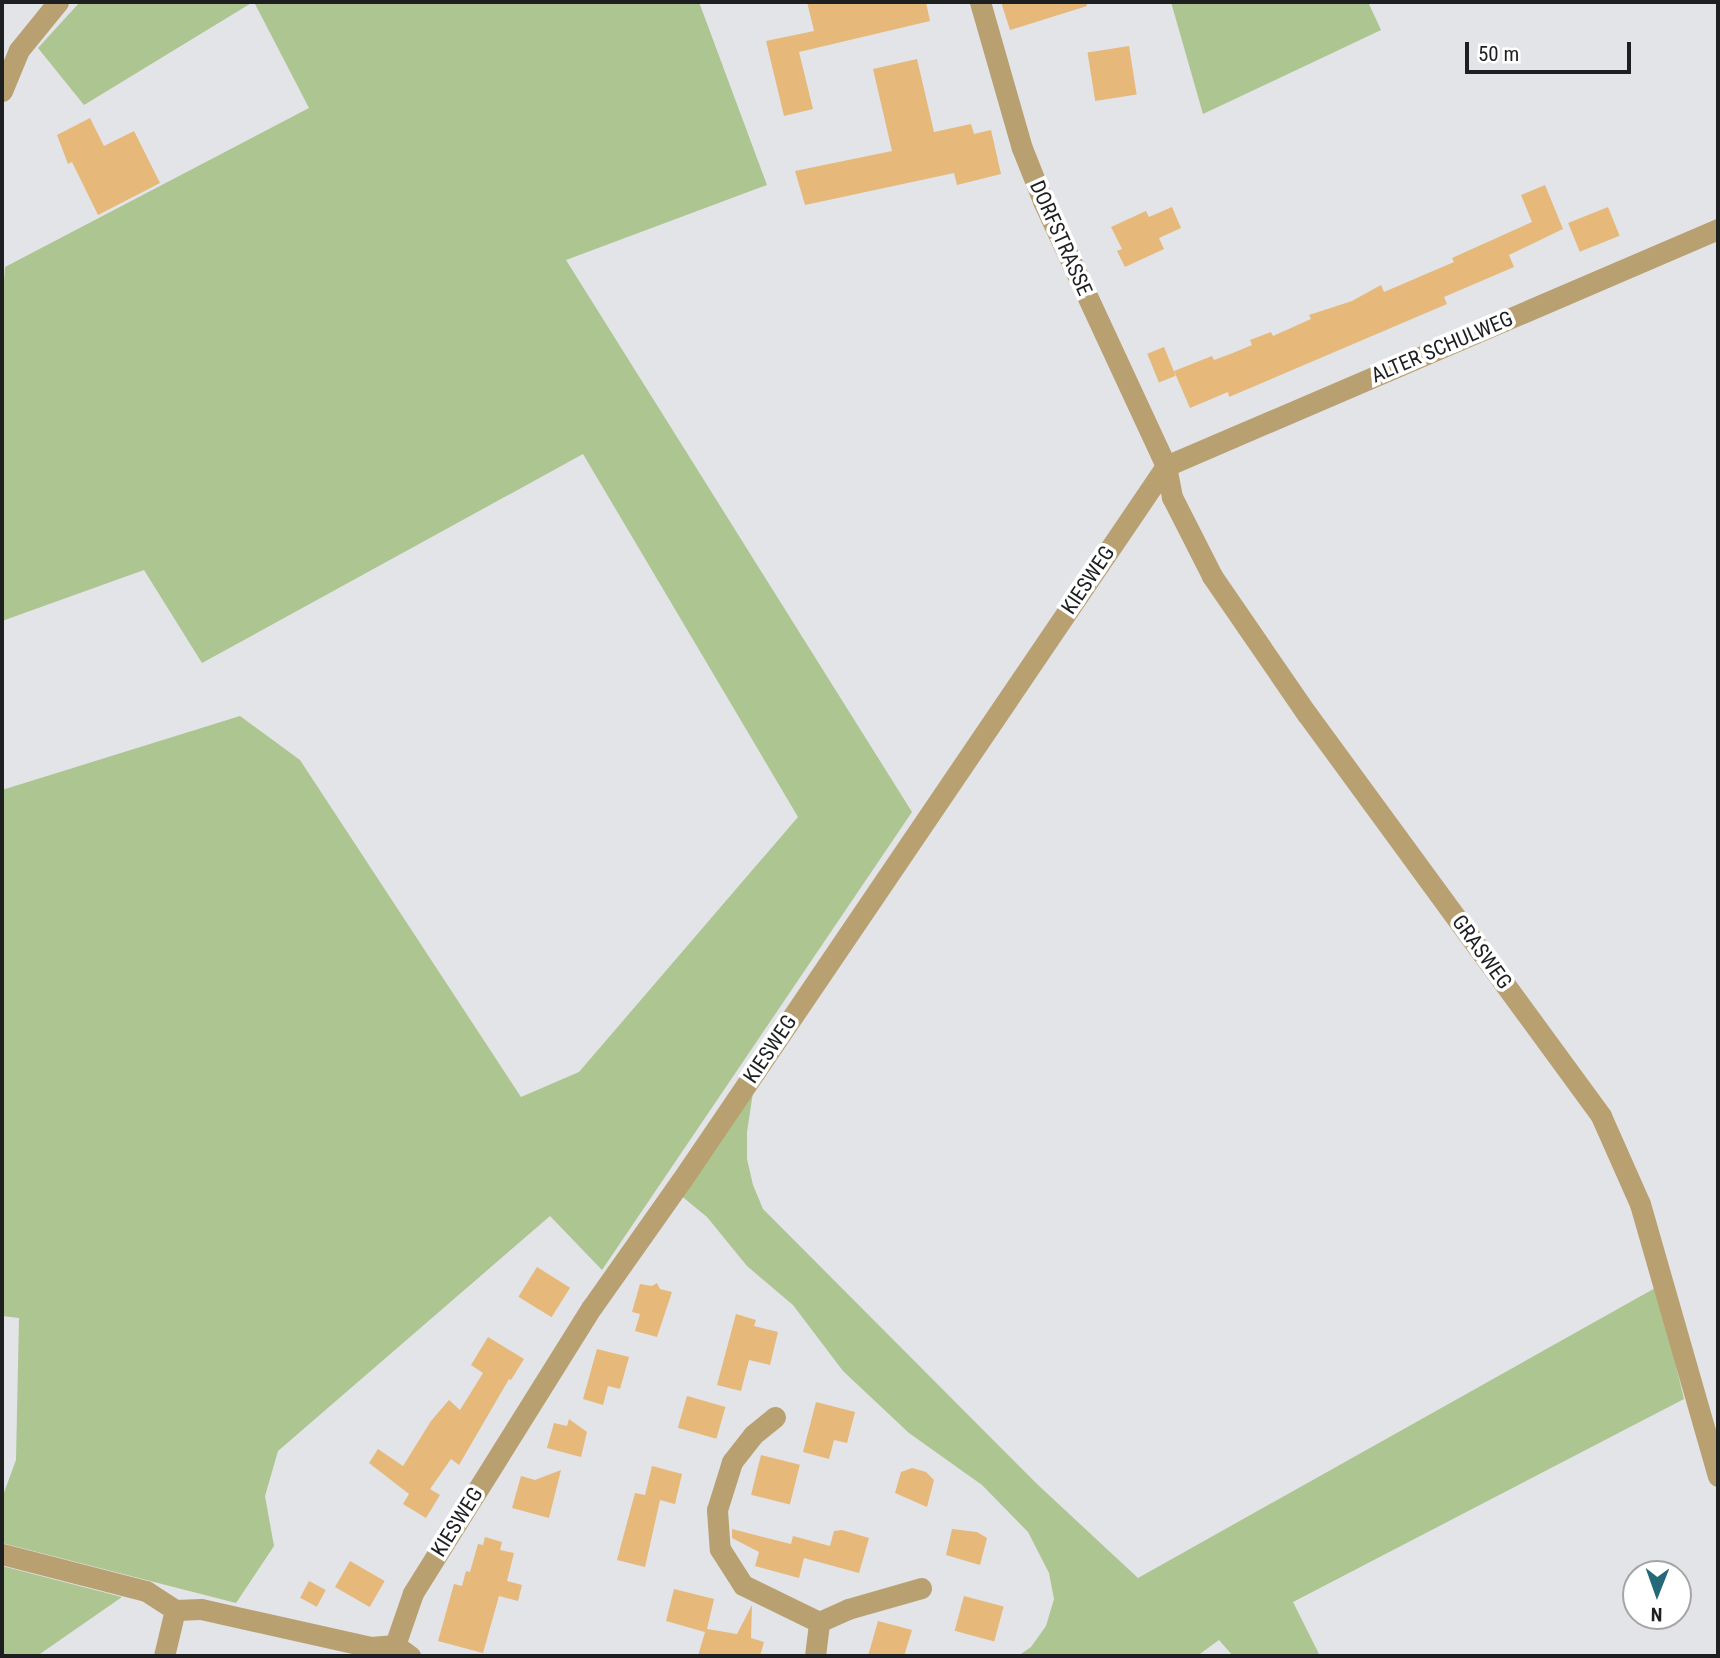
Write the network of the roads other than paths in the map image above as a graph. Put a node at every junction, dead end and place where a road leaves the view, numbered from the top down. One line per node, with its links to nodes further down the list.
1 (58, 2): 3 (street)
2 (980, 2): 5 (street, DORFSTRASSE)
3 (2, 92)
4 (1718, 229): 5 (street, ALTER SCHULWEG)
5 (1166, 466): 7 (street, GRASWEG); 12 (street, KIESWEG)
6 (775, 1417): 11 (street)
7 (1718, 1476)
8 (2, 1554): 10 (street)
9 (920, 1588): 11 (street)
10 (175, 1610): 12 (street); 13 (street)
11 (818, 1622): 14 (street)
12 (403, 1651)
13 (164, 1656)
14 (815, 1656)

